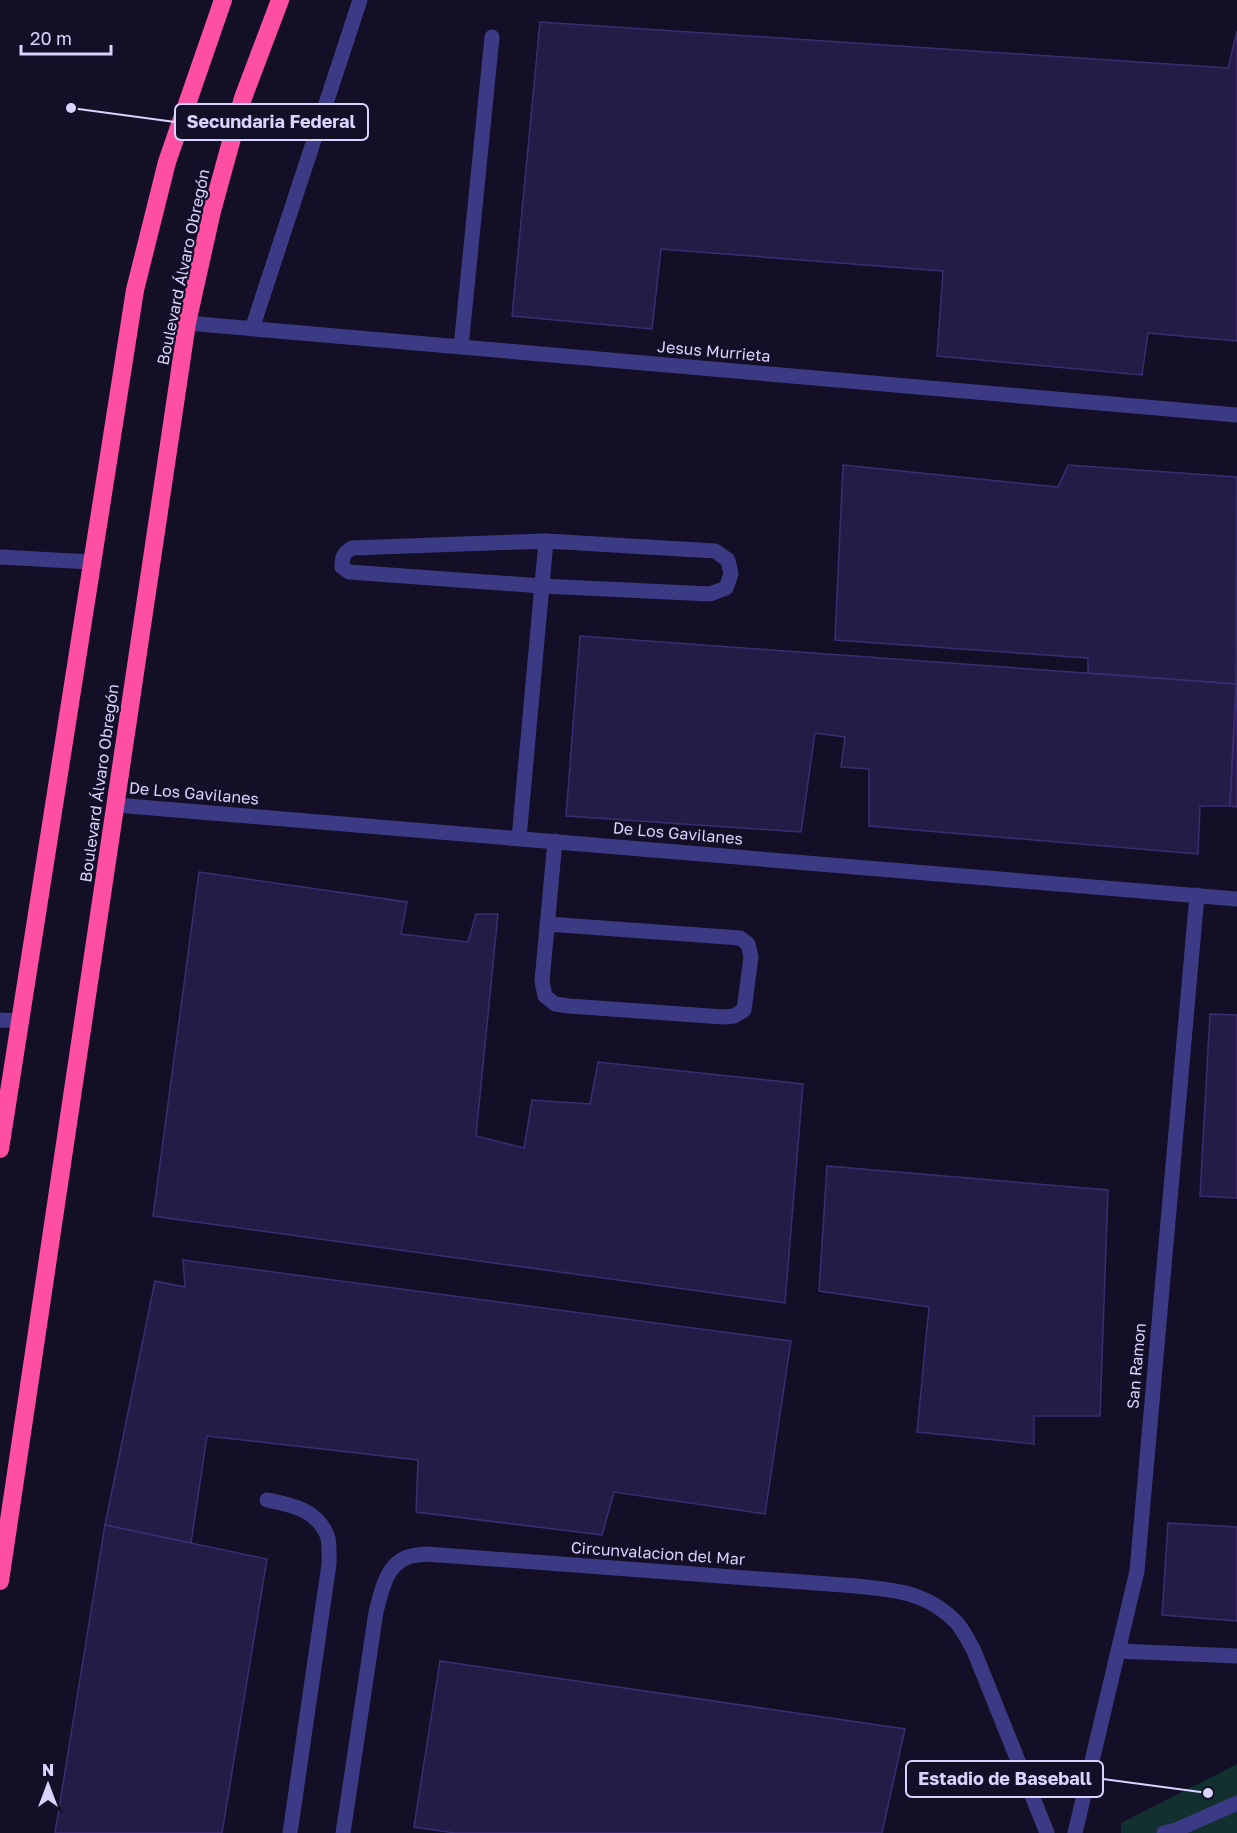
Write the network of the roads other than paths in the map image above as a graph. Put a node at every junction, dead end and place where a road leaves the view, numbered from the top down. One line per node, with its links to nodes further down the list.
1 (223, 0): 11 (highway)
2 (280, 0): 5 (highway, Boulevard Álvaro Obregón)
3 (360, 0): 6 (lane)
4 (492, 36): 7 (lane)
5 (188, 323): 6 (lane, Jesus Murrieta); 13 (highway, Boulevard Álvaro Obregón)
6 (252, 329): 7 (lane, Jesus Murrieta)
7 (461, 347): 8 (lane, Jesus Murrieta)
8 (1237, 415)
9 (546, 541): 12 (lane); 12 (lane); 12 (lane)
10 (0, 557): 11 (lane)
11 (91, 562): 20 (highway)
12 (542, 586): 14 (lane)
13 (116, 805): 14 (lane, De Los Gavilanes); 23 (highway, Boulevard Álvaro Obregón)
14 (519, 838): 15 (lane, De Los Gavilanes)
15 (555, 841): 16 (lane, De Los Gavilanes); 18 (lane)
16 (1197, 895): 17 (lane, De Los Gavilanes); 24 (lane, San Ramon)
17 (1237, 899)
18 (547, 924): 18 (lane)
19 (0, 1020): 20 (lane)
20 (20, 1021): 21 (highway)
21 (0, 1149)
22 (267, 1500): 27 (lane)
23 (0, 1581)
24 (1118, 1651): 25 (lane); 30 (lane, San Ramon)
25 (1237, 1656)
26 (1237, 1803): 31 (lane)
27 (290, 1833)
28 (343, 1833): 29 (lane, Circunvalacion del Mar)
29 (1047, 1833)
30 (1076, 1833)
31 (1164, 1833)

